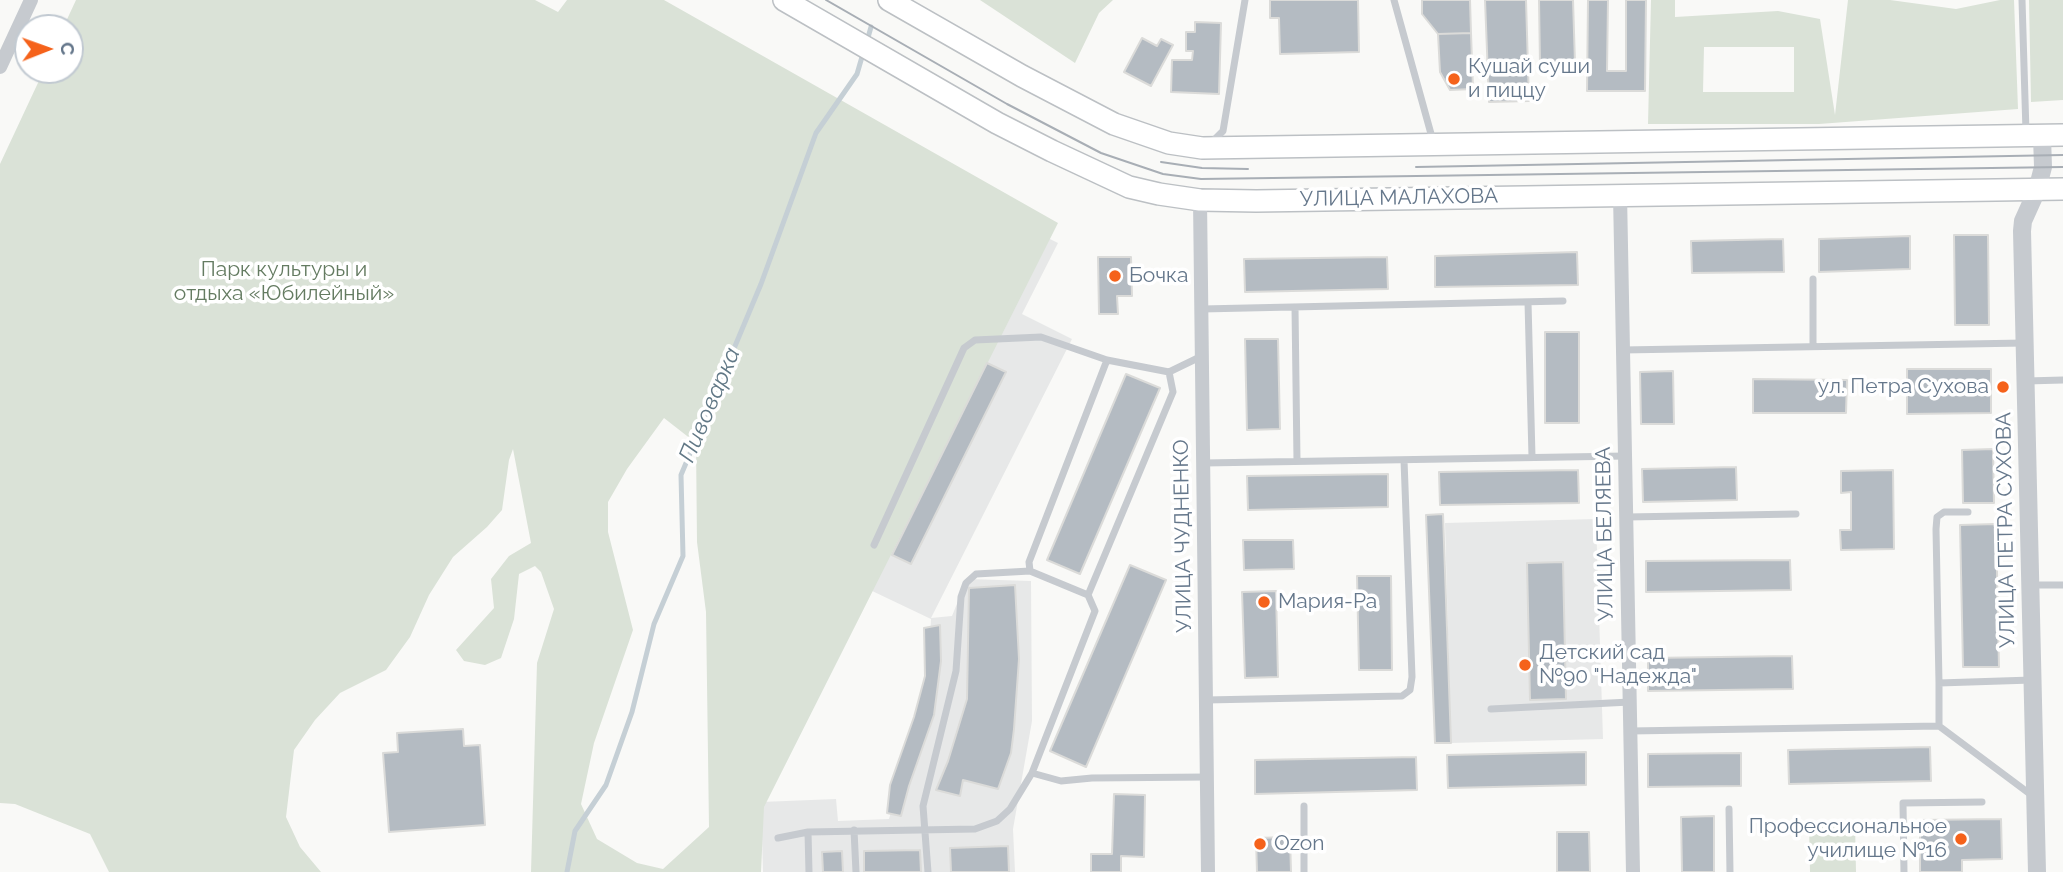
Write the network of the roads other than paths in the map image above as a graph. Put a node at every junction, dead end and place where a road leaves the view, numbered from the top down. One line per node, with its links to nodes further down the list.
1 (31, 0): 7 (street)
2 (784, 0): 14 (main road, УЛИЦА МАЛАХОВА)
3 (888, 0): 10 (main road)
4 (1245, 0): 10 (lane)
5 (1394, 0): 9 (lane)
6 (2022, 0): 8 (lane)
7 (0, 67)
8 (2044, 136): 9 (main road); 12 (street, УЛИЦА ПЕТРА СУХОВА)
9 (1434, 145): 10 (main road)
10 (1202, 148)
11 (2063, 189): 12 (main road, УЛИЦА МАЛАХОВА)
12 (2037, 190): 13 (main road, УЛИЦА МАЛАХОВА); 20 (street, УЛИЦА ПЕТРА СУХОВА)
13 (1620, 194): 14 (main road, УЛИЦА МАЛАХОВА); 22 (street, УЛИЦА БЕЛЯЕВА)
14 (1200, 200): 19 (street, УЛИЦА ЧУДНЕНКО)
15 (1813, 279): 21 (lane)
16 (1563, 301): 17 (lane)
17 (1528, 302): 18 (lane); 29 (lane)
18 (1294, 307): 19 (lane); 31 (lane)
19 (1202, 309): 23 (street, УЛИЦА ЧУДНЕНКО)
20 (2024, 343): 21 (lane); 27 (street, УЛИЦА ПЕТРА СУХОВА)
21 (1813, 346): 22 (lane)
22 (1623, 350): 28 (street, УЛИЦА БЕЛЯЕВА)
23 (1202, 356): 25 (lane); 32 (street, УЛИЦА ЧУДНЕНКО)
24 (1107, 360): 25 (lane); 36 (lane); 37 (lane)
25 (1169, 373): 40 (lane)
26 (2063, 380): 27 (lane)
27 (2025, 381): 38 (street, УЛИЦА ПЕТРА СУХОВА)
28 (1625, 456): 29 (lane); 35 (street, УЛИЦА БЕЛЯЕВА)
29 (1532, 457): 30 (lane)
30 (1404, 460): 31 (lane); 43 (lane)
31 (1297, 461): 32 (lane)
32 (1203, 463): 43 (street, УЛИЦА ЧУДНЕНКО)
33 (1968, 512): 42 (lane)
34 (1796, 514): 35 (lane)
35 (1626, 517): 44 (street, УЛИЦА БЕЛЯЕВА)
36 (874, 545)
37 (1030, 571): 40 (lane); 54 (lane)
38 (2032, 585): 39 (lane); 41 (street, УЛИЦА ПЕТРА СУХОВА)
39 (2063, 585)
40 (1087, 595): 48 (lane)
41 (2033, 680): 42 (lane); 50 (street, УЛИЦА ПЕТРА СУХОВА)
42 (1939, 683): 46 (lane)
43 (1206, 700): 49 (street, УЛИЦА ЧУДНЕНКО)
44 (1630, 702): 45 (lane); 47 (street, УЛИЦА БЕЛЯЕВА)
45 (1491, 709)
46 (1939, 726): 47 (lane); 50 (lane)
47 (1630, 732): 63 (street, УЛИЦА БЕЛЯЕВА)
48 (1032, 773): 49 (lane); 54 (lane)
49 (1207, 777): 61 (street, УЛИЦА ЧУДНЕНКО)
50 (2036, 798): 66 (street, УЛИЦА ПЕТРА СУХОВА)
51 (1982, 802): 65 (lane)
52 (1304, 806): 62 (lane)
53 (1729, 809): 64 (lane)
54 (925, 829): 55 (lane); 60 (lane)
55 (854, 830): 56 (lane); 59 (lane)
56 (808, 832): 57 (lane); 58 (lane)
57 (778, 838)
58 (809, 872)
59 (856, 872)
60 (928, 872)
61 (1208, 872)
62 (1304, 872)
63 (1633, 872)
64 (1730, 872)
65 (1904, 872)
66 (2037, 872)

